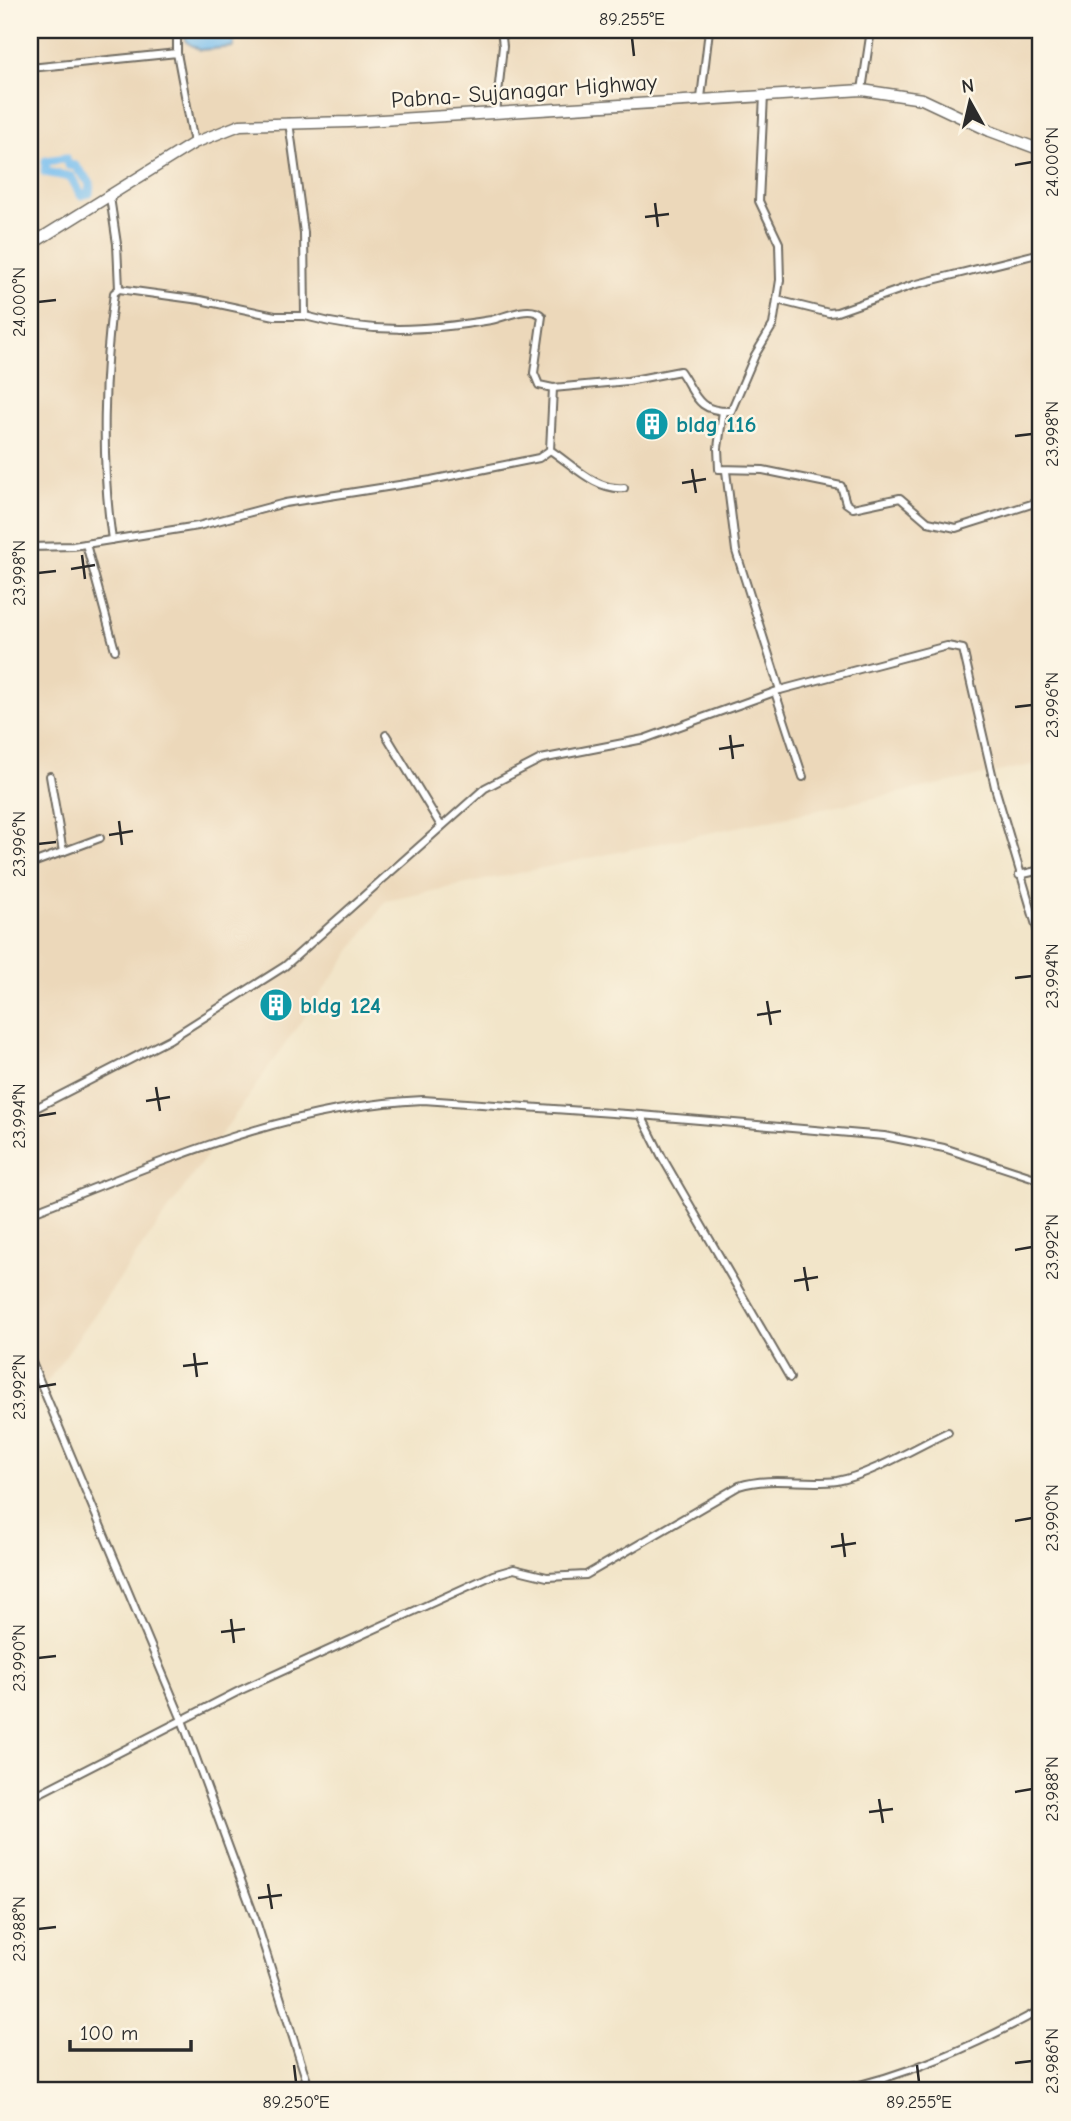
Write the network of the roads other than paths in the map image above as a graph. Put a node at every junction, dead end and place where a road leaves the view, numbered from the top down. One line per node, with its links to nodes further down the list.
1 (177, 30): 5 (street)
2 (501, 30): 10 (street)
3 (709, 30): 9 (street)
4 (871, 30): 7 (street)
5 (177, 53): 6 (street); 12 (street)
6 (30, 68)
7 (862, 90): 8 (main road, Pabna- Sujanagar Highway); 13 (main road, Pabna- Sujanagar Highway)
8 (764, 95): 9 (main road, Pabna- Sujanagar Highway); 18 (street)
9 (701, 98): 10 (main road, Pabna- Sujanagar Highway)
10 (496, 113): 11 (main road, Pabna- Sujanagar Highway)
11 (289, 122): 12 (main road, Pabna- Sujanagar Highway); 19 (street)
12 (194, 143): 14 (main road, Pabna- Sujanagar Highway)
13 (1041, 150)
14 (110, 197): 15 (main road, Pabna- Sujanagar Highway); 17 (street)
15 (30, 244)
16 (1041, 253): 18 (street)
17 (119, 289): 19 (street); 26 (street)
18 (777, 300): 21 (street)
19 (305, 316): 20 (street)
20 (553, 388): 21 (street); 22 (street)
21 (723, 411): 23 (street)
22 (550, 450): 24 (street); 26 (street)
23 (726, 471): 25 (street); 30 (street)
24 (624, 488)
25 (1041, 501)
26 (113, 540): 27 (street)
27 (86, 544): 28 (street); 29 (street)
28 (30, 547)
29 (115, 650)
30 (777, 691): 33 (street); 34 (street); 39 (street)
31 (386, 735): 34 (street)
32 (50, 776): 36 (street)
33 (803, 776)
34 (441, 826): 41 (street)
35 (100, 838): 36 (street)
36 (63, 852): 37 (street)
37 (30, 864)
38 (1041, 870): 39 (street)
39 (1019, 875): 40 (street)
40 (1041, 942)
41 (30, 1111)
42 (641, 1115): 43 (street); 44 (street); 46 (street)
43 (1041, 1180)
44 (30, 1213)
45 (30, 1358): 48 (street)
46 (790, 1378)
47 (948, 1433): 48 (street)
48 (183, 1720): 49 (street); 51 (street)
49 (30, 1798)
50 (1041, 2010): 52 (street)
51 (310, 2091)
52 (834, 2091)

